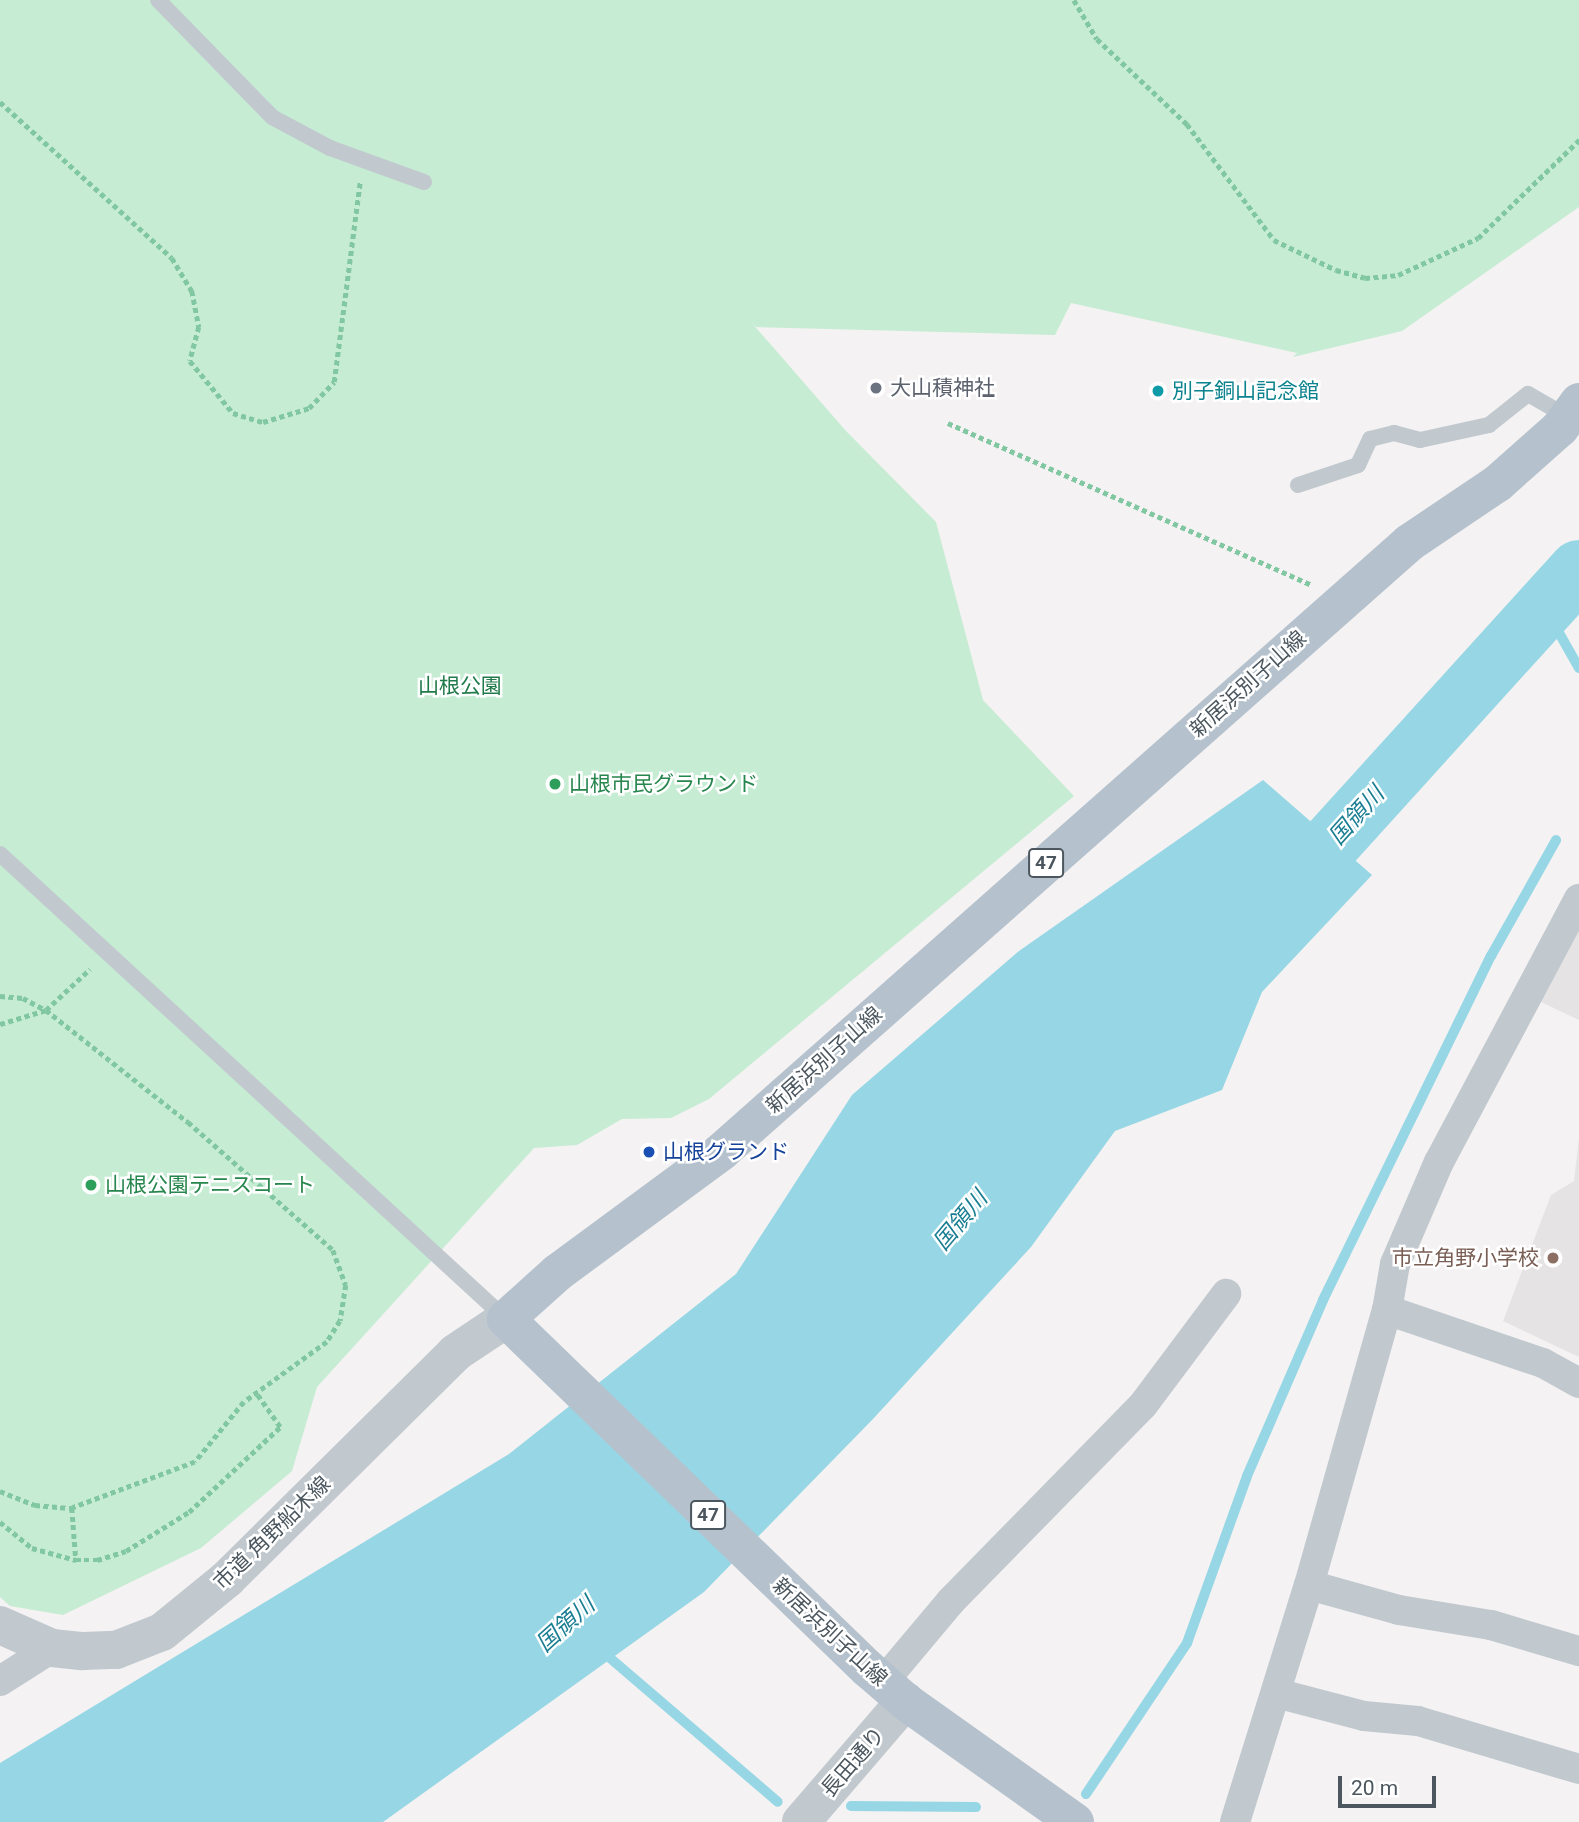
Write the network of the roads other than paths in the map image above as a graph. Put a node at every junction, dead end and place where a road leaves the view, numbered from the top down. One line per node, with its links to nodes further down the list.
1 (158, 0): 2 (lane)
2 (424, 182)
3 (1573, 409): 4 (lane); 9 (main road, 新居浜別子山線 / 47)
4 (1298, 485)
5 (0, 855): 9 (lane)
6 (1579, 899): 8 (street)
7 (1226, 1294): 16 (street)
8 (1387, 1310): 10 (street); 11 (street)
9 (506, 1319): 13 (street, 市道 角野船木線); 16 (main road, 新居浜別子山線 / 47)
10 (1579, 1383)
11 (1309, 1585): 14 (street); 17 (street)
12 (0, 1625): 13 (street, 市道 角野船木線)
13 (52, 1648): 15 (street)
14 (1579, 1651)
15 (0, 1681)
16 (885, 1684): 19 (street, 長田通り); 20 (main road, 新居浜別子山線 / 47)
17 (1276, 1693): 18 (street); 21 (street)
18 (1579, 1769)
19 (801, 1822)
20 (1075, 1822)
21 (1235, 1822)

